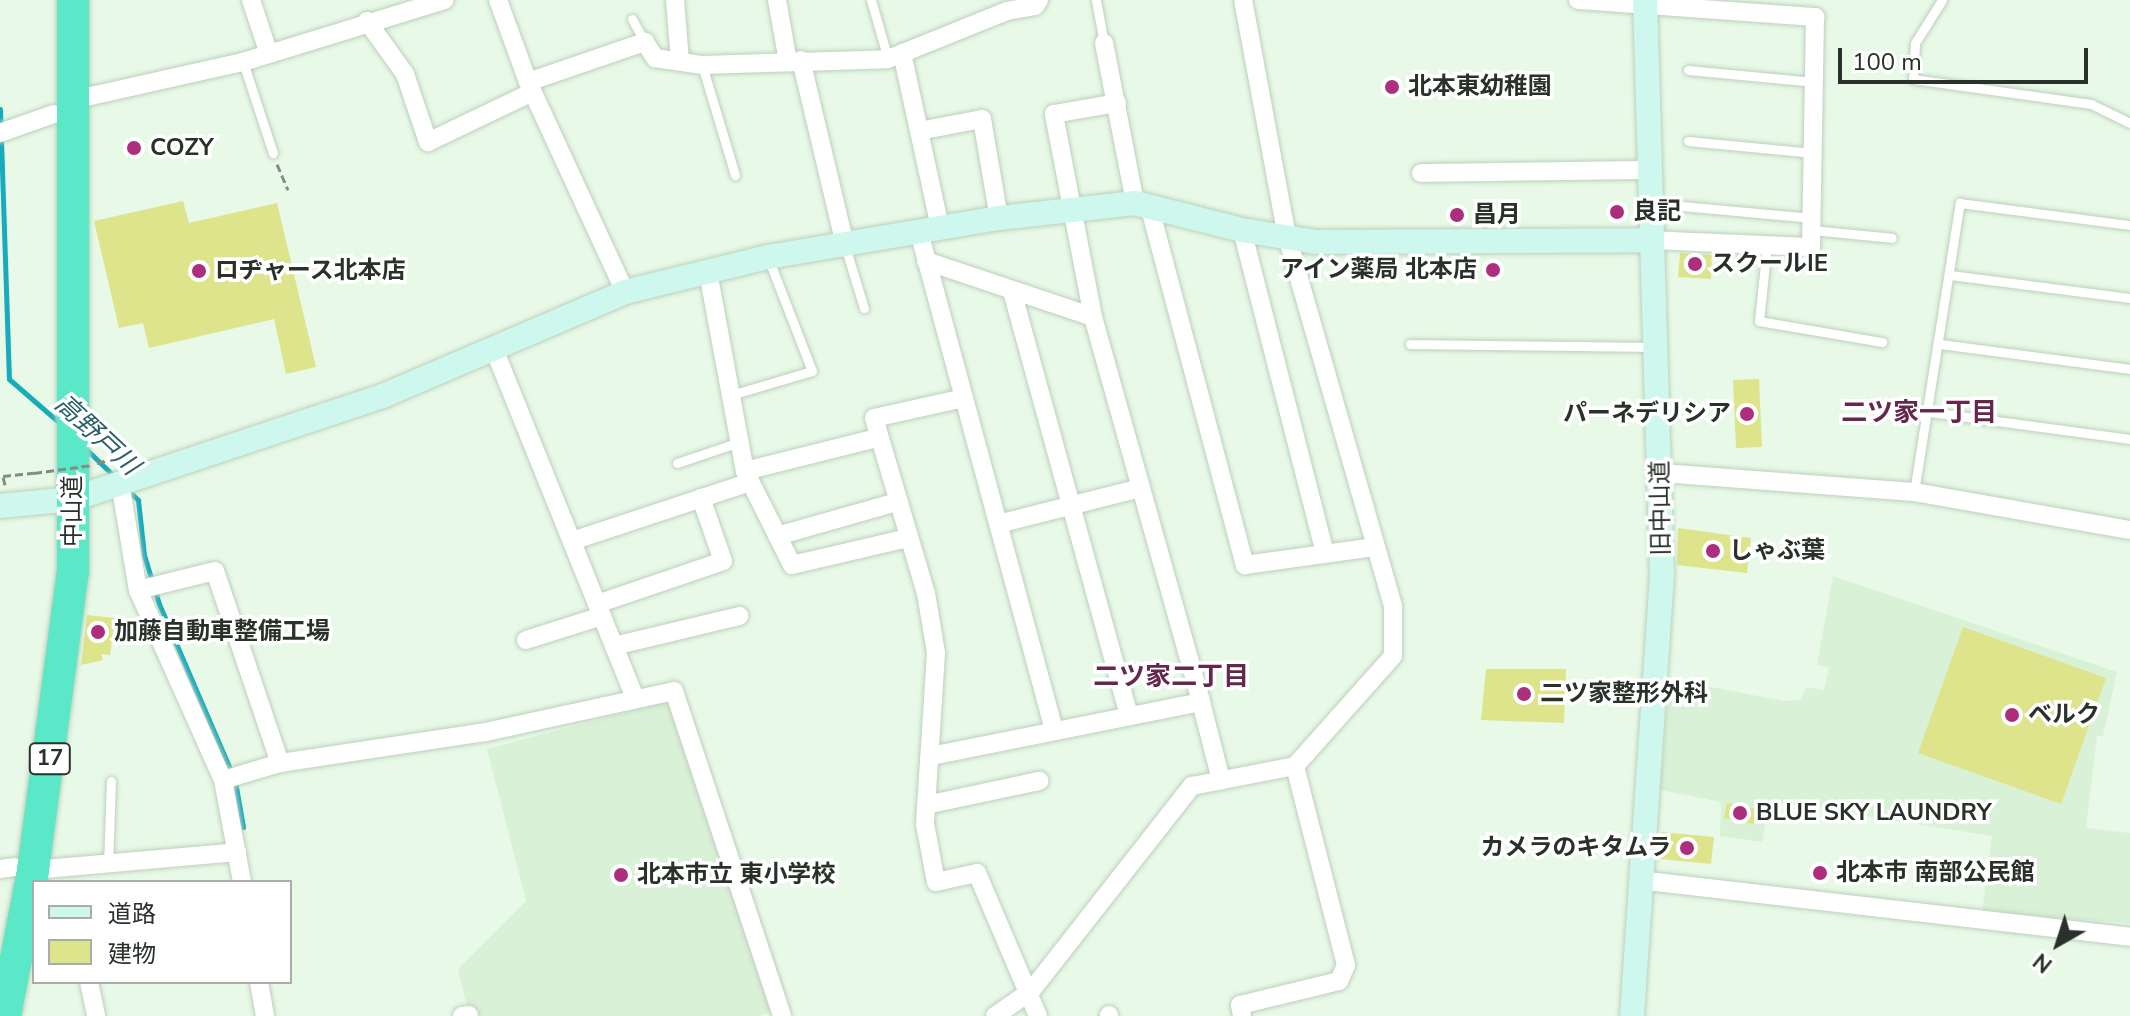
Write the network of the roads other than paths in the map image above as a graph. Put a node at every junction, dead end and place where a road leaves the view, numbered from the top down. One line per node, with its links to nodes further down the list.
1 (54, 0): 31 (highway, 中山道 / 17)
2 (73, 0): 31 (highway, 中山道 / 17)
3 (251, 0): 21 (street)
4 (369, 0): 18 (street)
5 (445, 0): 18 (street)
6 (498, 0): 29 (street)
7 (675, 0): 23 (street)
8 (777, 0): 24 (street)
9 (871, 0): 22 (lane)
10 (1039, 0): 16 (street)
11 (1096, 0): 20 (lane)
12 (1243, 0): 49 (street)
13 (1578, 0): 15 (street)
14 (1942, 0): 32 (lane)
15 (1646, 3): 28 (street); 38 (street, 旧中山道)
16 (1006, 6): 22 (street)
17 (632, 19): 19 (lane)
18 (372, 20): 21 (street); 29 (street)
19 (645, 42): 23 (street); 29 (street)
20 (1104, 43): 30 (street)
21 (268, 51): 25 (street)
22 (895, 56): 24 (street); 33 (street)
23 (680, 61): 26 (street)
24 (795, 61): 26 (street); 52 (street)
25 (243, 62): 31 (street); 36 (lane)
26 (702, 65): 40 (lane)
27 (1688, 70): 28 (lane)
28 (1814, 82): 37 (street)
29 (530, 87): 59 (street)
30 (1117, 103): 41 (street); 43 (street)
31 (64, 107): 34 (street); 81 (highway, 中山道 / 17)
32 (2130, 123)
33 (919, 131): 44 (street); 47 (street)
34 (0, 133)
35 (1688, 141): 37 (lane)
36 (273, 153)
37 (1813, 153): 45 (street)
38 (1649, 170): 39 (street); 51 (street, 旧中山道)
39 (1421, 173)
40 (735, 175)
41 (1142, 204): 43 (street); 48 (street); 92 (street)
42 (1682, 206): 45 (lane)
43 (1068, 208): 44 (street); 62 (street)
44 (999, 218): 47 (street)
45 (1812, 224): 50 (lane); 53 (street)
46 (2130, 225): 57 (lane)
47 (930, 230): 52 (street); 55 (street)
48 (1242, 230): 49 (street); 92 (street)
49 (1287, 237): 51 (street); 91 (street)
50 (1892, 238)
51 (1651, 240): 53 (street); 66 (street, 旧中山道)
52 (845, 245): 54 (street); 61 (lane)
53 (1767, 245): 63 (lane)
54 (768, 257): 56 (street); 69 (lane)
55 (926, 261): 58 (street); 70 (street)
56 (708, 272): 59 (street); 69 (street)
57 (1950, 275): 60 (lane); 65 (lane)
58 (1012, 291): 62 (street); 85 (street)
59 (625, 292): 67 (street)
60 (2130, 298)
61 (864, 308)
62 (1093, 317): 79 (street)
63 (1882, 342)
64 (1410, 344): 66 (lane)
65 (1940, 344): 68 (lane); 71 (lane)
66 (1656, 348): 76 (street, 旧中山道)
67 (494, 349): 78 (street); 90 (street)
68 (2130, 369)
69 (731, 395): 74 (street)
70 (964, 398): 72 (street); 86 (street)
71 (1930, 412): 73 (lane); 80 (lane)
72 (877, 438): 77 (street); 83 (street)
73 (2130, 439)
74 (739, 442): 75 (lane); 77 (street)
75 (677, 463)
76 (1661, 473): 80 (street); 114 (street, 旧中山道)
77 (747, 476): 82 (street); 88 (street)
78 (120, 483): 81 (street); 93 (street)
79 (1140, 488): 85 (street); 99 (street)
80 (1914, 492): 87 (street)
81 (54, 493): 84 (street); 111 (highway, 中山道 / 17)
82 (701, 498): 90 (street); 94 (street)
83 (897, 502): 88 (street); 89 (street)
84 (0, 506)
85 (1069, 506): 86 (street); 100 (street)
86 (998, 524): 101 (street)
87 (2130, 530)
88 (777, 536): 89 (street)
89 (908, 538): 102 (street)
90 (572, 541): 94 (street)
91 (1374, 547): 92 (street); 104 (street)
92 (1325, 554)
93 (138, 590): 103 (street); 105 (street)
94 (600, 610): 96 (street); 97 (street)
95 (739, 616): 97 (street)
96 (526, 640)
97 (614, 646): 98 (street)
98 (634, 696): 103 (street); 123 (street)
99 (1201, 702): 100 (street); 106 (street)
100 (1129, 715): 101 (street)
101 (1054, 730): 102 (street)
102 (930, 756): 109 (street)
103 (280, 763): 105 (street)
104 (1295, 766): 106 (street); 126 (street)
105 (223, 780): 110 (street)
106 (1221, 780): 119 (street)
107 (111, 781): 112 (lane)
108 (1039, 781): 109 (street)
109 (926, 805): 119 (street)
110 (237, 852): 112 (street); 113 (street)
111 (16, 869): 112 (street); 115 (highway, 中山道 / 17); 120 (highway, 中山道 / 17)
112 (95, 872)
113 (242, 880)
114 (1639, 880): 116 (street); 127 (street, 旧中山道)
115 (0, 937)
116 (2130, 937)
117 (89, 984): 121 (street)
118 (259, 984): 122 (street)
119 (1031, 991): 124 (street); 125 (street)
120 (5, 1016)
121 (96, 1016)
122 (265, 1016)
123 (782, 1016)
124 (995, 1016)
125 (1038, 1016)
126 (1242, 1016)
127 (1632, 1016)

